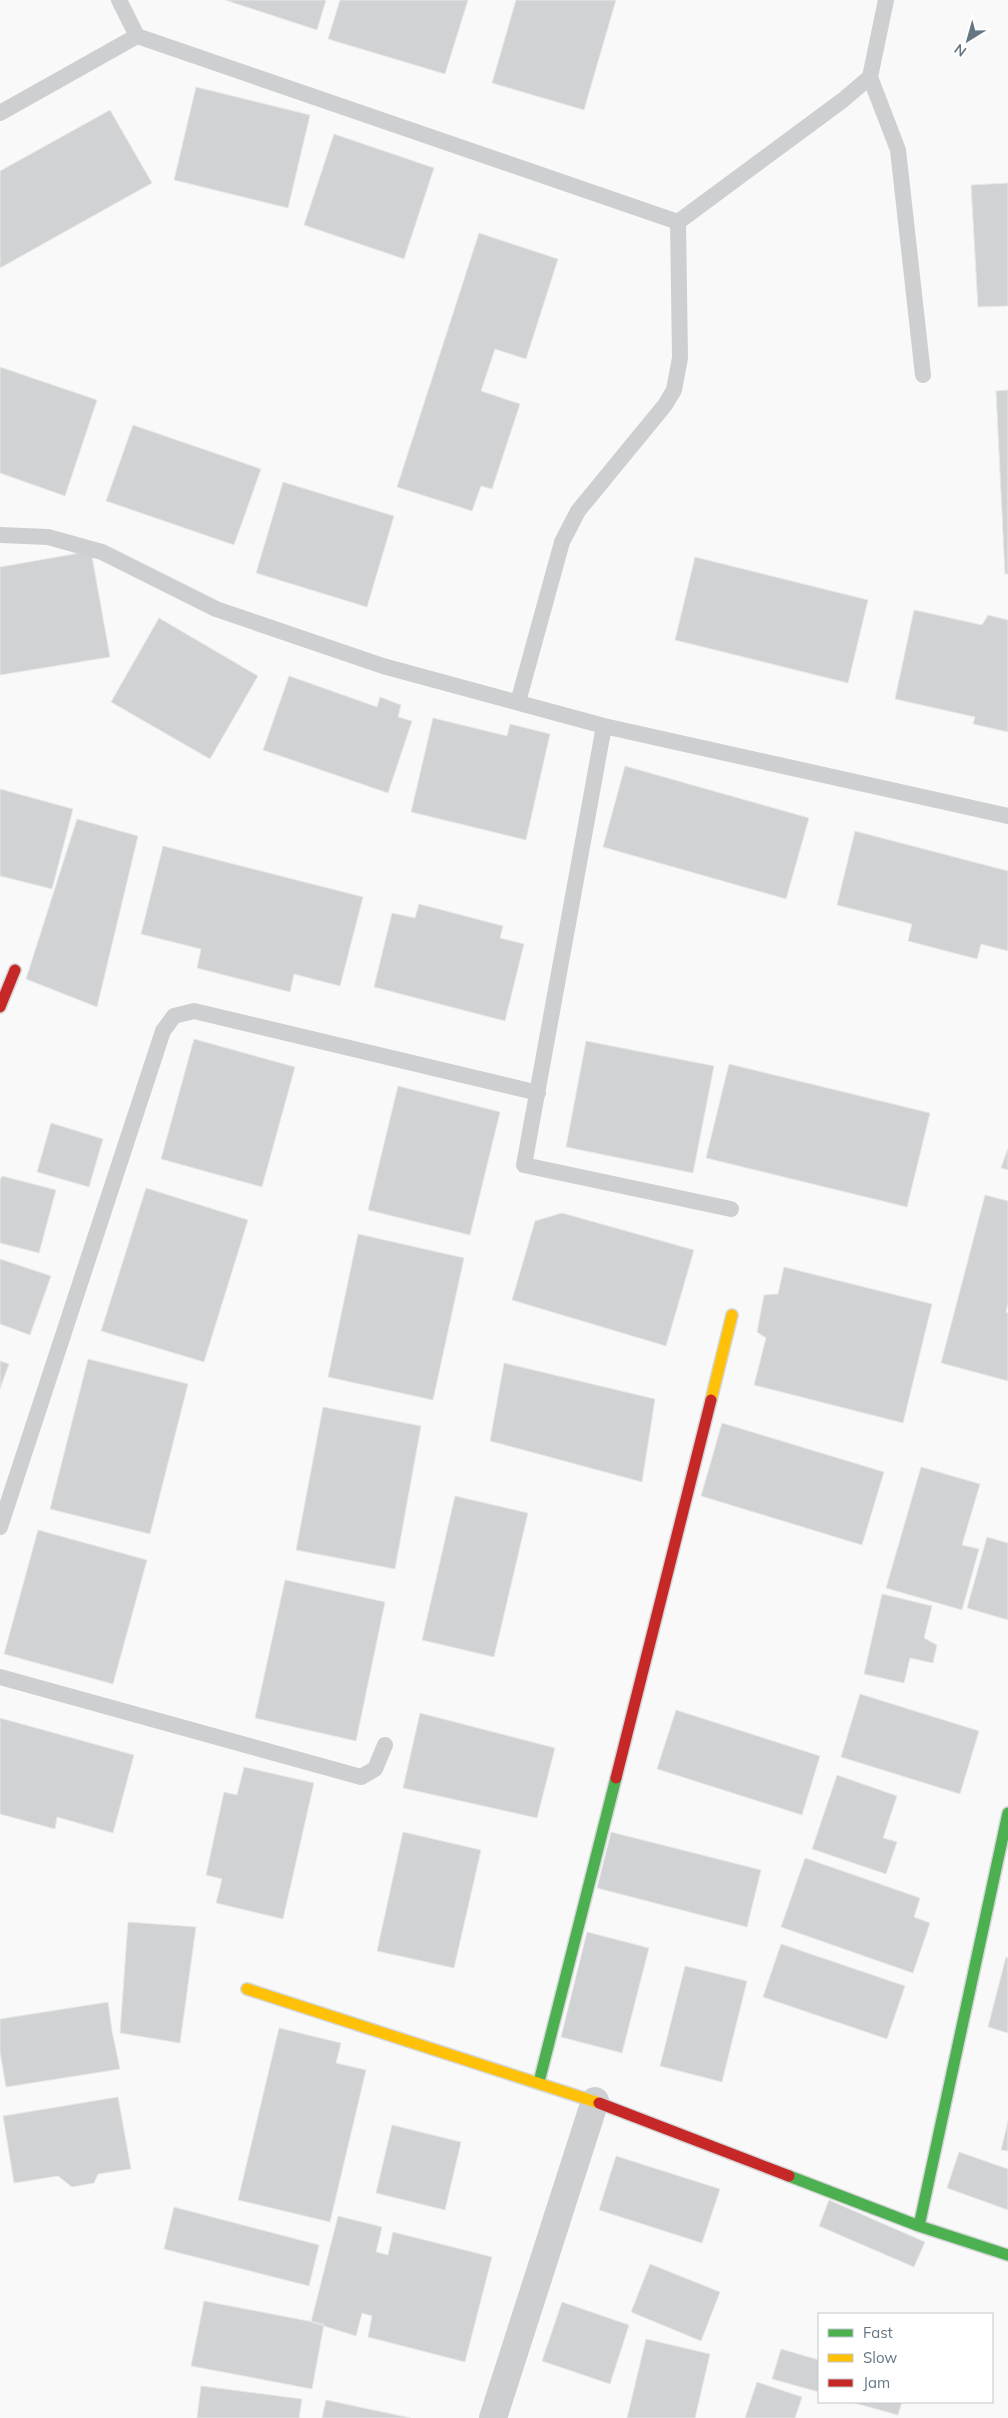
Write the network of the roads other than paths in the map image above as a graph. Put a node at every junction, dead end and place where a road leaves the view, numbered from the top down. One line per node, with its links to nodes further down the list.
1 (119, 0): 3 (lane)
2 (886, 0): 4 (lane)
3 (137, 36): 5 (lane); 6 (lane)
4 (870, 77): 6 (lane); 7 (lane)
5 (0, 112)
6 (678, 222): 9 (lane)
7 (923, 375)
8 (0, 535): 9 (lane)
9 (518, 702): 10 (lane)
10 (604, 726): 11 (lane); 14 (lane)
11 (1008, 816)
12 (15, 970): 13 (street)
13 (0, 1007)
14 (538, 1093): 15 (lane); 17 (lane)
15 (730, 1209)
16 (732, 1315): 22 (street)
17 (0, 1527)
18 (0, 1677): 19 (lane)
19 (385, 1745)
20 (1008, 1813): 24 (street)
21 (247, 1989): 22 (street)
22 (539, 2082): 23 (street)
23 (595, 2101): 24 (street); 26 (street)
24 (919, 2226): 25 (street)
25 (1008, 2255)
26 (493, 2418)

